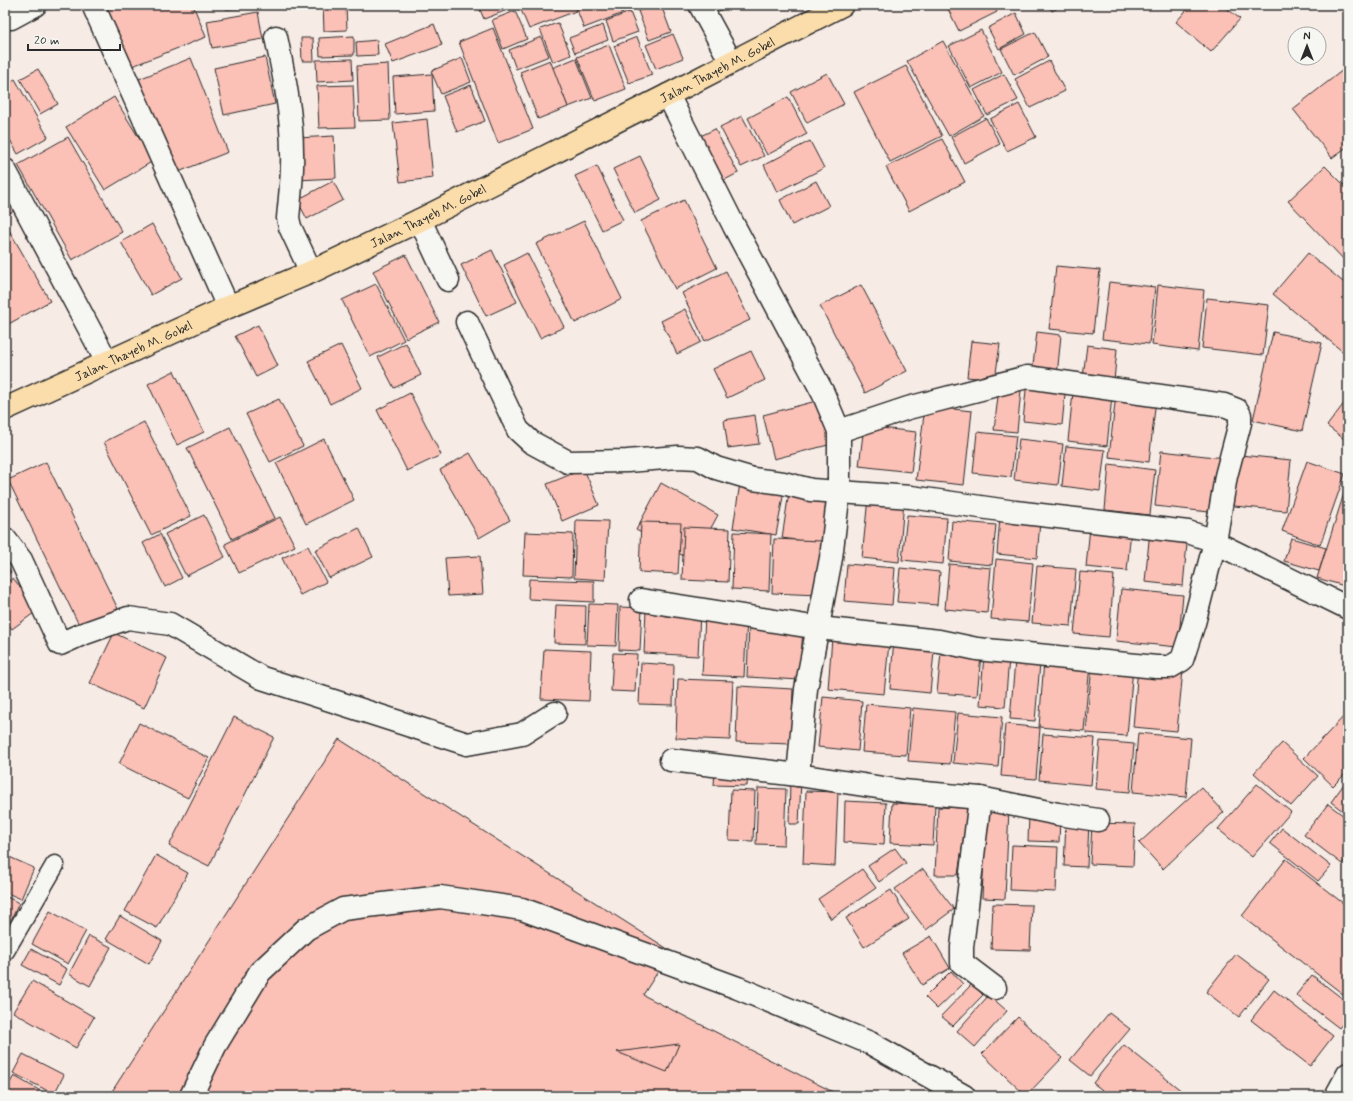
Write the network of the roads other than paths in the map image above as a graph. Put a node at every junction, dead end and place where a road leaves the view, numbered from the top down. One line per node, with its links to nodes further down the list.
1 (34, 5): 5 (street)
2 (92, 5): 13 (street)
3 (700, 5): 7 (street)
4 (842, 5): 7 (main road, Jalan Thayeb M. Gobel)
5 (11, 18)
6 (276, 37): 11 (street)
7 (731, 62): 8 (main road, Jalan Thayeb M. Gobel)
8 (668, 95): 10 (main road, Jalan Thayeb M. Gobel); 17 (street)
9 (5, 170): 15 (street)
10 (420, 220): 11 (main road, Jalan Thayeb M. Gobel); 12 (street)
11 (311, 272): 13 (main road, Jalan Thayeb M. Gobel)
12 (448, 280)
13 (228, 307): 15 (main road, Jalan Thayeb M. Gobel)
14 (467, 322): 18 (street)
15 (107, 362): 16 (main road, Jalan Thayeb M. Gobel)
16 (5, 409)
17 (839, 431): 18 (street); 20 (street)
18 (839, 491): 20 (street); 23 (street)
19 (5, 539): 24 (street)
20 (1214, 542): 22 (street); 23 (street)
21 (641, 600): 23 (street)
22 (1348, 608)
23 (819, 628): 26 (street)
24 (555, 713)
25 (671, 760): 26 (street)
26 (798, 774): 27 (street)
27 (980, 798): 28 (street); 31 (street)
28 (1098, 820)
29 (55, 865): 30 (lane)
30 (5, 951)
31 (995, 988)
32 (1348, 1074): 35 (street)
33 (191, 1096): 34 (street)
34 (964, 1096)
35 (1336, 1096)

